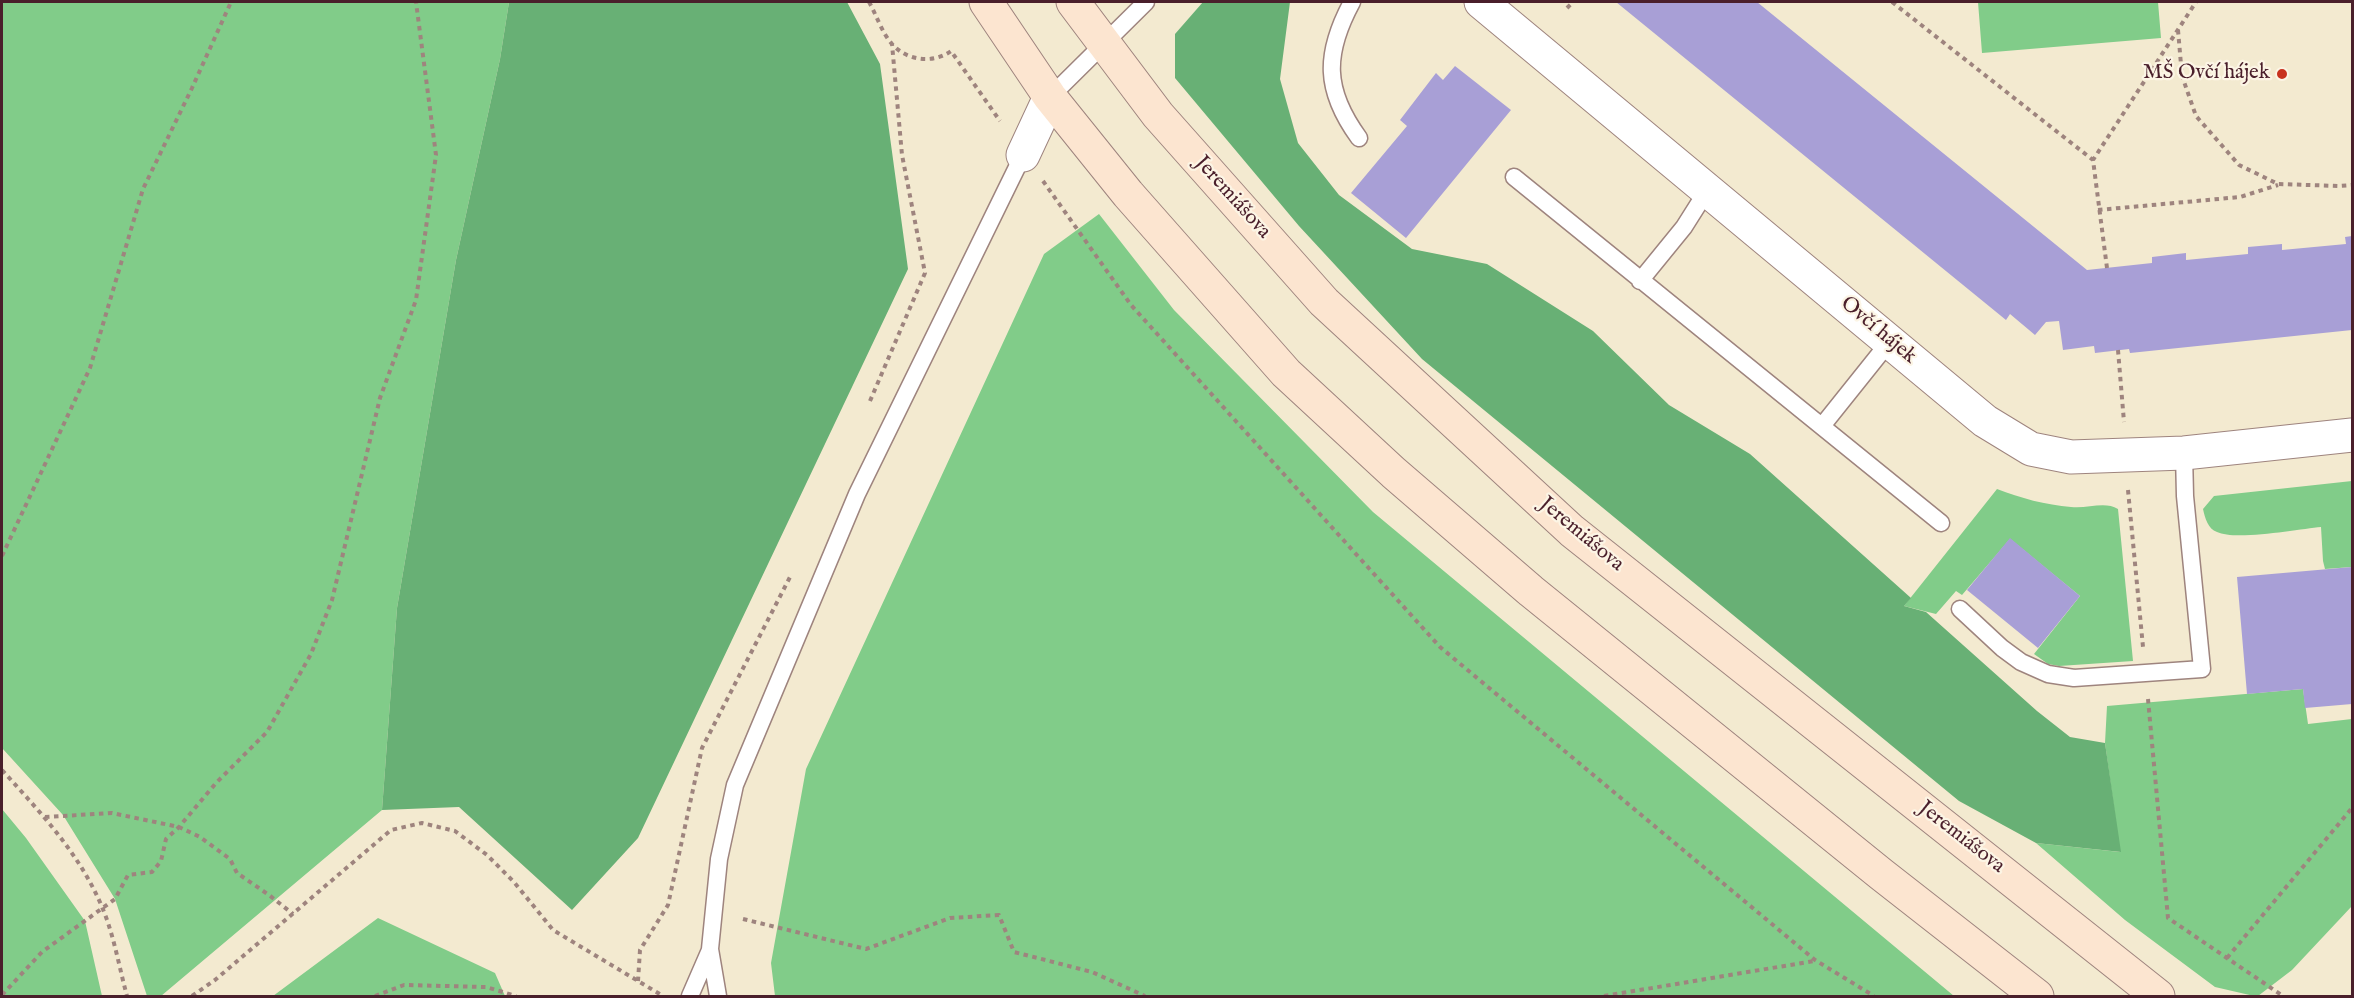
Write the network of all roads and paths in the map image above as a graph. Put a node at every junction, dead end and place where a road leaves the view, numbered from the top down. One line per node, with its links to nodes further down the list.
1 (231, 2): 38 (path)
2 (416, 2): 46 (path)
3 (869, 2): 15 (path)
4 (986, 2): 16 (main road)
5 (1072, 2): 14 (main road, Jeremiášova)
6 (1146, 2): 14 (lane)
7 (1352, 2): 18 (lane)
8 (1481, 2): 24 (street, Ovčí hájek)
9 (1573, 2): 12 (path)
10 (1892, 2): 20 (path)
11 (2196, 2): 13 (path)
12 (1567, 8)
13 (2178, 29): 20 (path); 22 (path)
14 (1104, 43): 16 (lane); 66 (main road, Jeremiášova)
15 (892, 44): 17 (path); 31 (path)
16 (1050, 97): 19 (street); 65 (main road)
17 (999, 120)
18 (1359, 138)
19 (1023, 155): 50 (lane)
20 (2093, 160): 26 (path)
21 (1514, 177): 28 (lane)
22 (2278, 184): 23 (path); 26 (path)
23 (2352, 185)
24 (1708, 189): 28 (lane); 29 (street, Ovčí hájek)
25 (1049, 190): 52 (path)
26 (2098, 210): 27 (path)
27 (2107, 268)
28 (1640, 281): 32 (lane)
29 (1890, 341): 32 (lane); 35 (street, Ovčí hájek)
30 (2118, 350): 33 (path)
31 (869, 403)
32 (1822, 426): 37 (lane)
33 (2124, 426)
34 (2352, 435): 35 (street, Ovčí hájek)
35 (2184, 453): 40 (lane)
36 (2128, 479): 41 (path)
37 (1941, 523)
38 (2, 556)
39 (793, 571): 53 (path)
40 (1960, 609)
41 (2143, 648)
42 (2147, 692): 51 (path)
43 (2, 770): 45 (path)
44 (2352, 808): 51 (path)
45 (45, 817): 46 (path); 47 (path)
46 (179, 827): 47 (path); 48 (path)
47 (103, 909): 54 (path); 55 (path)
48 (293, 914): 53 (path); 56 (path)
49 (743, 919): 62 (path)
50 (710, 950): 60 (lane); 61 (lane)
51 (2227, 958): 67 (path)
52 (1815, 960): 63 (path); 64 (path)
53 (638, 981): 59 (path)
54 (2, 995)
55 (127, 996)
56 (192, 996)
57 (375, 996): 58 (path)
58 (516, 996)
59 (663, 996)
60 (690, 996)
61 (718, 996)
62 (1145, 996)
63 (1604, 996)
64 (1874, 996)
65 (2037, 996)
66 (2158, 996)
67 (2283, 996)

